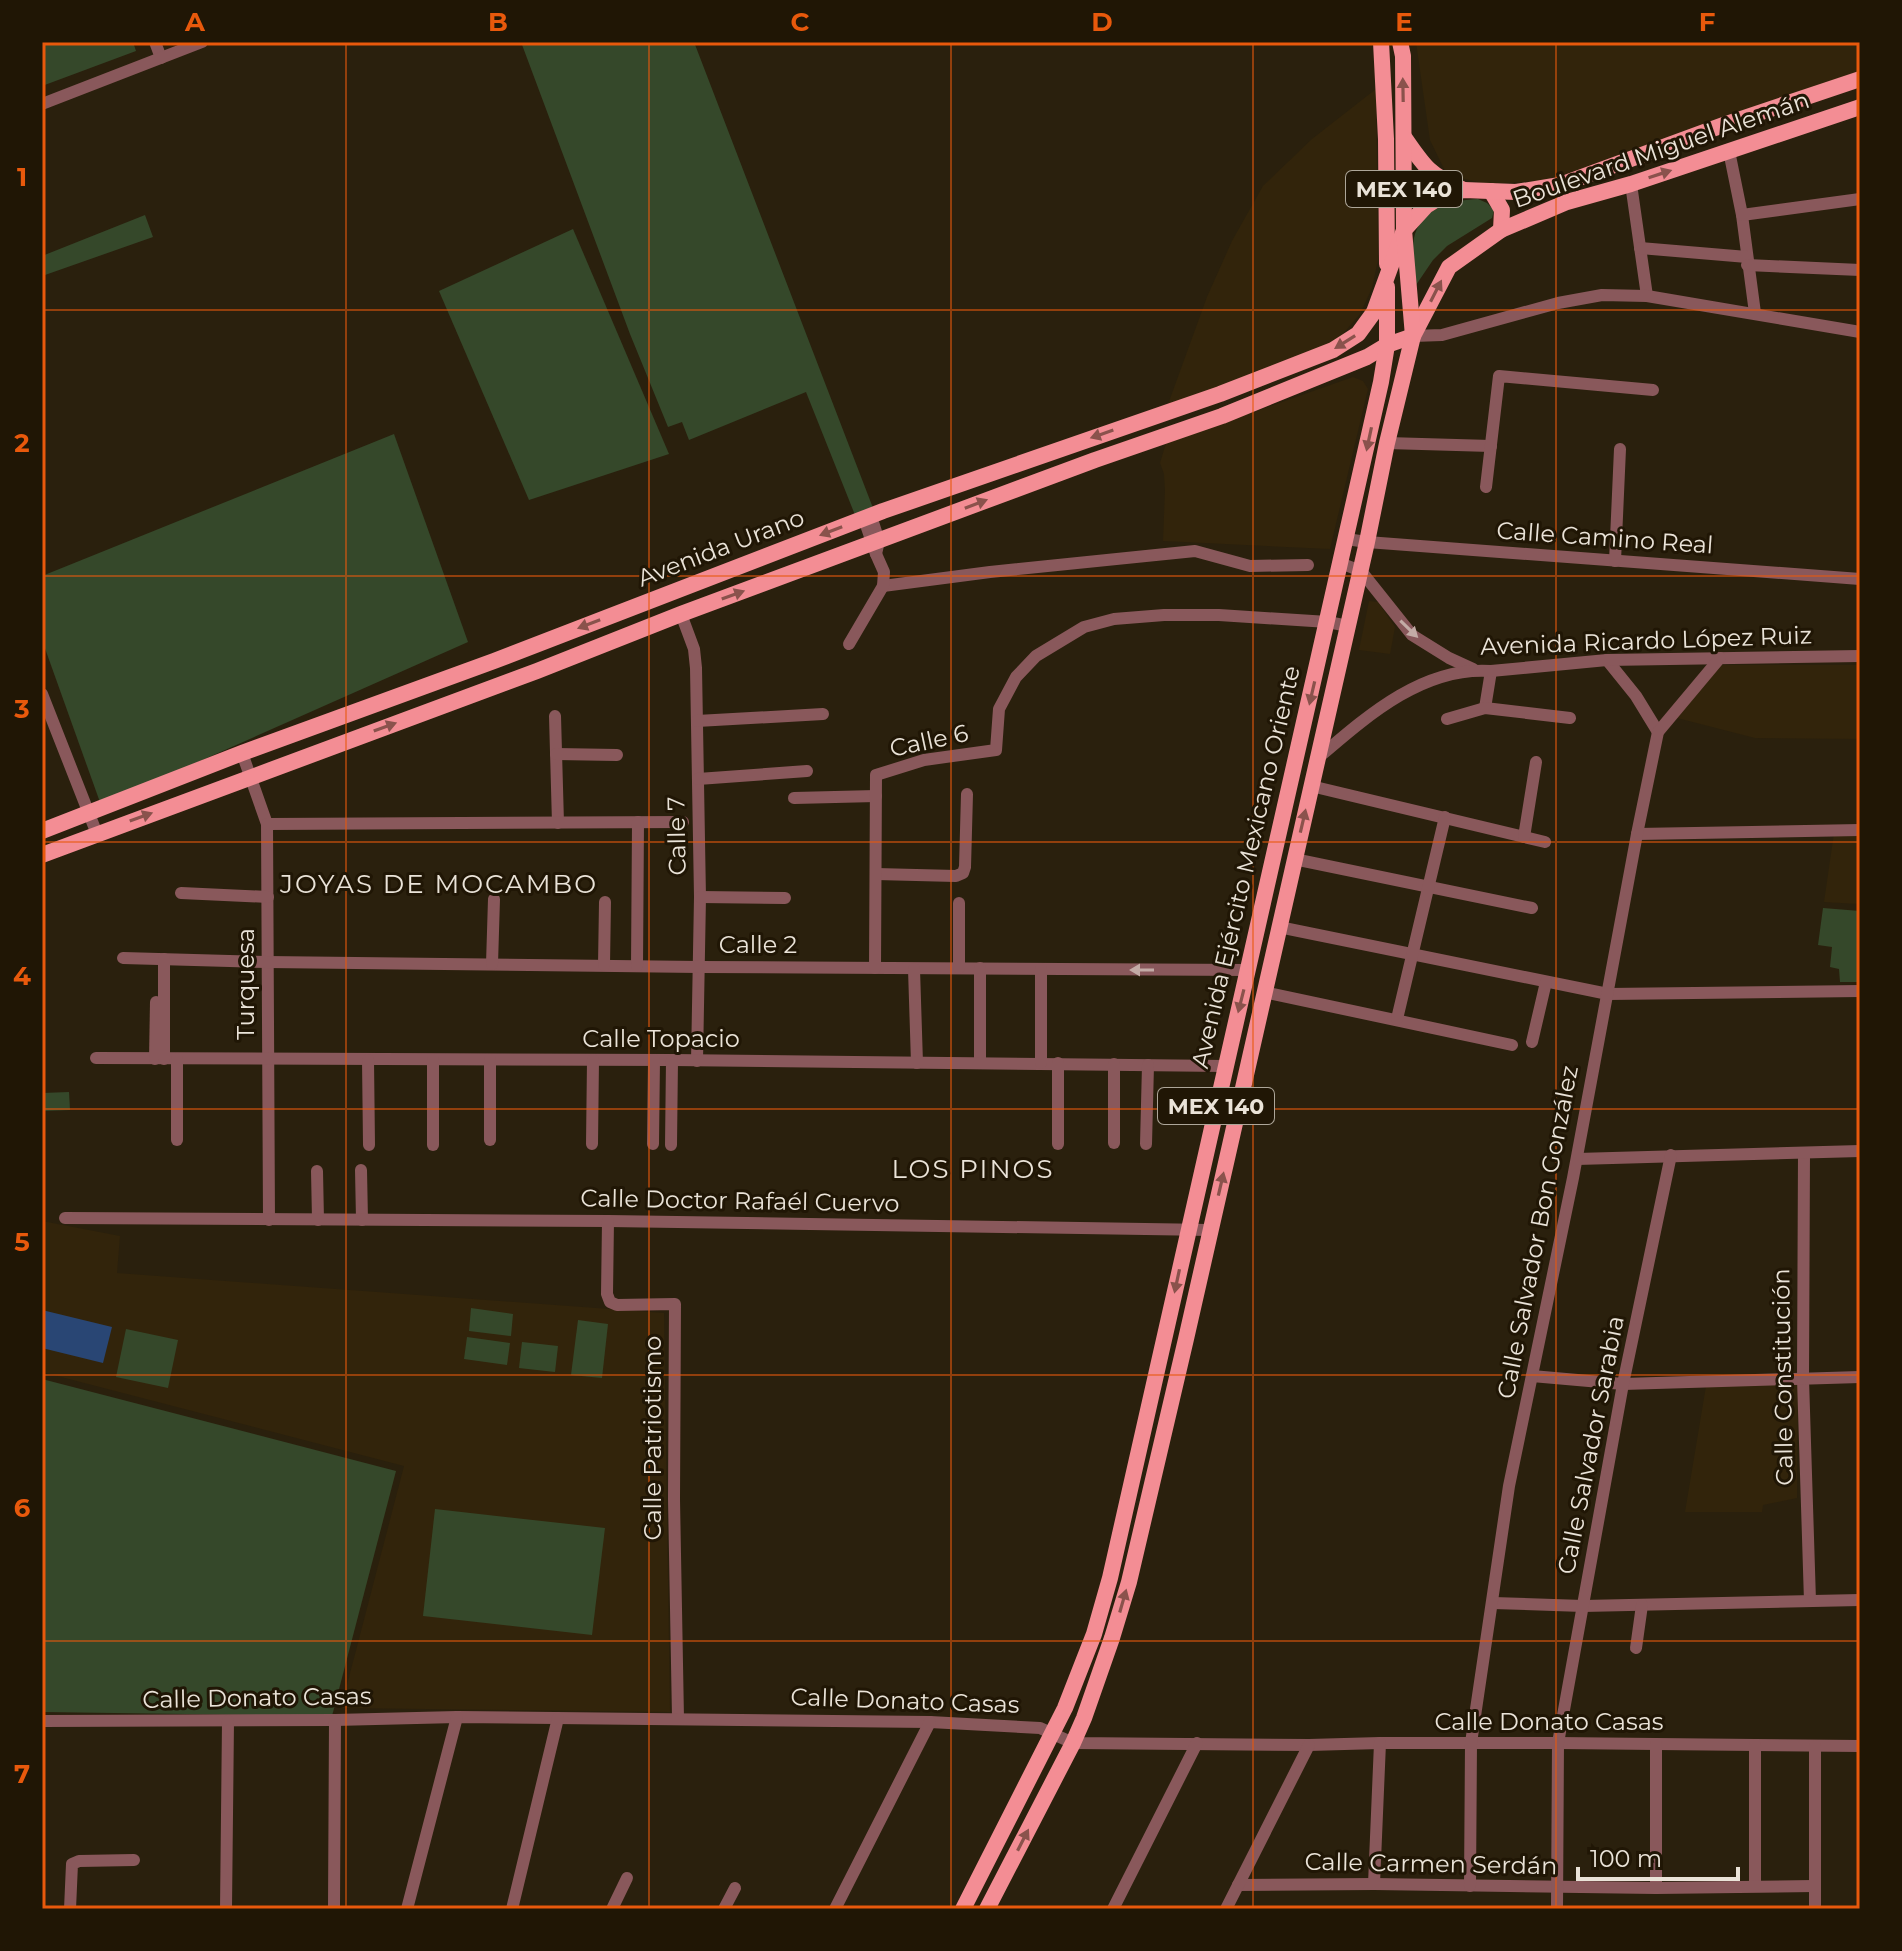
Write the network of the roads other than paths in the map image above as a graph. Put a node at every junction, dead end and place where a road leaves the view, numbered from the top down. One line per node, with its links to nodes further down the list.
1 (155, 42): 5 (street)
2 (202, 42): 5 (street)
3 (1381, 42): 11 (main road, MEX 140)
4 (1400, 42): 9 (main road, MEX 140, one-way to 4)
5 (161, 58): 7 (street)
6 (1860, 79): 15 (main road, Boulevard Miguel Alemán)
7 (42, 104)
8 (1860, 107): 10 (main road, Boulevard Miguel Alemán)
9 (1404, 136): 12 (main road, MEX 140); 14 (main road)
10 (1729, 151): 13 (main road, Boulevard Miguel Alemán, one-way to 10); 17 (street)
11 (1386, 164): 12 (main road, MEX 140); 23 (main road, MEX 140)
12 (1404, 164): 18 (main road, MEX 140)
13 (1631, 184): 19 (main road, Boulevard Miguel Alemán); 20 (street)
14 (1464, 190): 15 (main road, Boulevard Miguel Alemán); 18 (main road, Boulevard Miguel Alemán)
15 (1491, 191): 19 (main road)
16 (1860, 199): 17 (street)
17 (1742, 215): 21 (street)
18 (1404, 230): 23 (main road, Boulevard Miguel Alemán); 27 (main road, MEX 140)
19 (1501, 230): 27 (main road, Boulevard Miguel Alemán, one-way to 19)
20 (1640, 248): 21 (street); 24 (street)
21 (1747, 261): 22 (street); 25 (street)
22 (1860, 270)
23 (1387, 279): 28 (main road, Avenida Ejército Mexicano Oriente / MEX 140); 36 (main road, Avenida Urano, one-way to 36)
24 (1647, 296): 25 (street); 27 (street)
25 (1755, 313): 26 (street)
26 (1860, 332)
27 (1413, 336): 28 (main road); 32 (main road, Avenida Ejército Mexicano Oriente / MEX 140)
28 (1387, 345): 29 (main road, Avenida Urano); 31 (main road, Avenida Ejército Mexicano Oriente / MEX 140)
29 (1338, 369): 31 (main road); 39 (main road, Avenida Urano, one-way to 29)
30 (1653, 390): 33 (street)
31 (1378, 394): 37 (main road, Avenida Ejército Mexicano Oriente / MEX 140, one-way to 37)
32 (1387, 443): 33 (street); 38 (main road, Avenida Ejército Mexicano Oriente / MEX 140)
33 (1491, 446): 35 (street)
34 (1620, 449): 41 (street)
35 (1486, 487)
36 (867, 517): 39 (street); 40 (main road, Avenida Urano, one-way to 40)
37 (1346, 539): 38 (street, Calle Camino Real); 42 (main road, Avenida Ejército Mexicano Oriente / MEX 140)
38 (1367, 542): 41 (street, Calle Camino Real); 44 (main road, Avenida Ejército Mexicano Oriente / MEX 140)
39 (876, 546): 46 (main road, Avenida Urano); 47 (street)
40 (754, 561): 46 (main road); 65 (main road, Avenida Urano, one-way to 65)
41 (1615, 561): 45 (street, Calle Camino Real)
42 (1340, 563): 44 (street); 49 (main road, Avenida Ejército Mexicano Oriente / MEX 140)
43 (1308, 565): 47 (street)
44 (1361, 571): 50 (main road, Avenida Ejército Mexicano Oriente / MEX 140); 55 (street, one-way to 55)
45 (1860, 579)
46 (764, 584): 48 (main road, Avenida Urano, one-way to 46)
47 (883, 586): 51 (street)
48 (681, 614): 63 (street, Calle 7); 71 (main road, Avenida Urano, one-way to 48)
49 (1328, 622): 50 (street, Calle 6); 75 (street, Calle 6); 115 (main road, Avenida Ejército Mexicano Oriente / MEX 140, one-way to 115)
50 (1348, 626): 68 (main road, Avenida Ejército Mexicano Oriente / MEX 140)
51 (849, 644)
52 (1860, 656): 53 (street, Avenida Ricardo López Ruiz)
53 (1720, 658): 54 (street, Avenida Ricardo López Ruiz); 64 (street, Calle Salvador Bon González)
54 (1607, 660): 56 (street, Avenida Ricardo López Ruiz); 64 (street)
55 (1473, 669): 56 (street, Avenida Ricardo López Ruiz); 68 (street, Avenida Ricardo López Ruiz)
56 (1491, 671): 58 (street)
57 (43, 701): 77 (street)
58 (1485, 708): 61 (street); 62 (street)
59 (823, 714): 63 (street)
60 (555, 716): 66 (street)
61 (1570, 718)
62 (1447, 719)
63 (697, 721): 72 (street, Calle 7)
64 (1658, 732): 86 (street, Calle Salvador Bon González)
65 (242, 753): 71 (street, Turquesa); 77 (main road, Avenida Urano)
66 (556, 754): 67 (street); 81 (street)
67 (617, 755)
68 (1317, 759): 73 (main road, Avenida Ejército Mexicano Oriente / MEX 140)
69 (1536, 762): 87 (street)
70 (807, 771): 72 (street)
71 (250, 777): 82 (street, Turquesa); 85 (main road, Avenida Urano, one-way to 71)
72 (698, 779): 95 (street, Calle 7)
73 (1311, 786): 78 (street); 90 (main road, Avenida Ejército Mexicano Oriente / MEX 140, one-way to 73)
74 (967, 794): 91 (street)
75 (876, 796): 76 (street); 91 (street)
76 (794, 798)
77 (88, 813): 84 (main road, Avenida Urano); 85 (street)
78 (1445, 817): 87 (street); 92 (street)
79 (638, 822): 80 (street); 81 (street); 108 (street)
80 (683, 822)
81 (558, 823): 82 (street)
82 (267, 824): 94 (street, Turquesa)
83 (1860, 830): 86 (street)
84 (42, 831)
85 (97, 834): 89 (main road, Avenida Urano)
86 (1637, 834): 119 (street, Calle Salvador Bon González)
87 (1524, 837): 88 (street)
88 (1545, 842)
89 (42, 855)
90 (1294, 859): 92 (street); 101 (main road, Avenida Ejército Mexicano Oriente / MEX 140)
91 (876, 874): 110 (street)
92 (1428, 887): 100 (street); 102 (street)
93 (181, 893): 94 (street)
94 (268, 897): 105 (street, Turquesa)
95 (700, 897): 96 (street); 109 (street, Calle 7)
96 (785, 898)
97 (494, 899): 106 (street)
98 (605, 902): 107 (street)
99 (959, 903): 111 (street)
100 (1532, 908)
101 (1279, 927): 102 (street); 118 (main road, Avenida Ejército Mexicano Oriente / MEX 140)
102 (1412, 955): 116 (street); 120 (street)
103 (123, 958): 104 (street, Calle 2)
104 (160, 959): 105 (street, Calle 2); 124 (street)
105 (267, 962): 106 (street, Calle 2); 125 (street, Turquesa)
106 (492, 964): 107 (street, Calle 2)
107 (604, 965): 108 (street, Calle 2)
108 (637, 966): 109 (street, Calle 2)
109 (699, 967): 110 (street, Calle 2); 132 (street, Calle 7)
110 (875, 968): 113 (street, Calle 2)
111 (959, 968): 112 (street, Calle 2); 113 (street, Calle 2)
112 (980, 968): 114 (street, Calle 2); 134 (street)
113 (914, 969): 133 (street)
114 (1041, 969): 115 (street, Calle 2, one-way to 114); 135 (street)
115 (1248, 970): 139 (main road, Avenida Ejército Mexicano Oriente / MEX 140, one-way to 139)
116 (1546, 982): 119 (street); 121 (street)
117 (1860, 991): 119 (street)
118 (1264, 992): 120 (street); 162 (main road, Avenida Ejército Mexicano Oriente / MEX 140, one-way to 118)
119 (1608, 994): 153 (street, Calle Salvador Bon González)
120 (1397, 1019): 122 (street)
121 (1532, 1042)
122 (1512, 1045)
123 (96, 1058): 124 (street, Calle Topacio)
124 (165, 1059): 125 (street, Calle Topacio); 140 (street)
125 (269, 1060): 126 (street, Calle Topacio); 157 (street, Turquesa)
126 (368, 1060): 127 (street, Calle Topacio); 147 (street)
127 (433, 1060): 128 (street, Calle Topacio); 148 (street)
128 (490, 1060): 129 (street, Calle Topacio); 141 (street)
129 (593, 1060): 130 (street, Calle Topacio); 143 (street)
130 (654, 1060): 131 (street, Calle Topacio); 144 (street)
131 (672, 1060): 132 (street, Calle Topacio); 149 (street)
132 (697, 1061): 133 (street, Calle Topacio)
133 (917, 1063): 134 (street, Calle Topacio)
134 (980, 1063): 135 (street, Calle Topacio)
135 (1041, 1063): 136 (street, Calle Topacio)
136 (1058, 1063): 137 (street, Calle Topacio); 145 (street)
137 (1114, 1064): 138 (street, Calle Topacio); 142 (street)
138 (1148, 1065): 139 (street, Calle Topacio); 146 (street)
139 (1225, 1066): 161 (main road, Avenida Ejército Mexicano Oriente / MEX 140)
140 (177, 1140)
141 (490, 1140)
142 (1114, 1143)
143 (592, 1144)
144 (653, 1144)
145 (1058, 1144)
146 (1146, 1144)
147 (369, 1145)
148 (433, 1145)
149 (671, 1145)
150 (1860, 1151): 151 (street)
151 (1804, 1153): 152 (street); 165 (street, Calle Constitución)
152 (1671, 1155): 153 (street); 166 (street, Calle Salvador Sarabia)
153 (1577, 1159): 163 (street, Calle Salvador Bon González)
154 (361, 1170): 159 (street)
155 (317, 1171): 158 (street)
156 (65, 1218): 157 (street, Calle Doctor Rafaél Cuervo)
157 (269, 1220): 158 (street, Calle Doctor Rafaél Cuervo)
158 (318, 1220): 159 (street, Calle Doctor Rafaél Cuervo)
159 (362, 1220): 160 (street, Calle Doctor Rafaél Cuervo)
160 (608, 1221): 161 (street, Calle Doctor Rafaél Cuervo); 175 (street, Calle Patriotismo)
161 (1189, 1228): 162 (street, Calle Doctor Rafaél Cuervo); 180 (main road, Avenida Ejército Mexicano Oriente / MEX 140, one-way to 180)
162 (1210, 1230): 181 (main road, Avenida Ejército Mexicano Oriente / MEX 140, one-way to 162)
163 (1532, 1376): 166 (street); 169 (street, Calle Salvador Bon González)
164 (1860, 1377): 165 (street)
165 (1803, 1379): 166 (street); 168 (street, Calle Constitución)
166 (1623, 1384): 171 (street, Calle Salvador Sarabia)
167 (1860, 1600): 168 (street)
168 (1810, 1601): 170 (street)
169 (1493, 1603): 171 (street); 184 (street, Calle Salvador Bon González)
170 (1642, 1605): 171 (street); 172 (street)
171 (1583, 1606): 185 (street, Calle Salvador Sarabia)
172 (1636, 1648)
173 (457, 1717): 174 (street, Calle Donato Casas); 176 (street, Calle Donato Casas); 204 (street)
174 (558, 1718): 175 (street, Calle Donato Casas); 205 (street)
175 (678, 1718): 179 (street, Calle Donato Casas)
176 (335, 1720): 178 (street, Calle Donato Casas); 203 (street)
177 (42, 1721): 178 (street, Calle Donato Casas)
178 (228, 1721): 202 (street)
179 (930, 1722): 180 (street, Calle Donato Casas); 208 (street)
180 (1051, 1734): 181 (street, Calle Donato Casas); 209 (main road, Avenida Ejército Mexicano Oriente / MEX 140)
181 (1073, 1743): 182 (street, Calle Donato Casas); 210 (main road, Avenida Ejército Mexicano Oriente / MEX 140, one-way to 181)
182 (1197, 1743): 187 (street, Calle Donato Casas); 211 (street)
183 (1380, 1743): 184 (street, Calle Donato Casas); 187 (street, Calle Donato Casas); 193 (street)
184 (1471, 1743): 185 (street, Calle Donato Casas); 196 (street, Calle Salvador Bon González)
185 (1558, 1743): 186 (street, Calle Donato Casas); 198 (street, Calle Salvador Sarabia)
186 (1656, 1744): 188 (street, Calle Donato Casas); 200 (street)
187 (1309, 1745): 194 (street)
188 (1755, 1745): 189 (street, Calle Donato Casas); 195 (street)
189 (1815, 1746): 190 (street, Calle Donato Casas); 197 (street)
190 (1860, 1746)
191 (134, 1860): 201 (street)
192 (627, 1878): 206 (street)
193 (1374, 1884): 194 (street, Calle Carmen Serdán); 196 (street, Calle Carmen Serdán)
194 (1238, 1885): 212 (street)
195 (1755, 1885): 197 (street, Calle Carmen Serdán); 200 (street, Calle Carmen Serdán)
196 (1470, 1886): 198 (street, Calle Carmen Serdán)
197 (1814, 1886): 214 (street)
198 (1558, 1887): 200 (street, Calle Carmen Serdán); 213 (street, Calle Salvador Sarabia)
199 (735, 1888): 207 (street)
200 (1656, 1888)
201 (70, 1909)
202 (226, 1909)
203 (334, 1909)
204 (407, 1909)
205 (512, 1909)
206 (612, 1909)
207 (724, 1909)
208 (835, 1909)
209 (963, 1909)
210 (987, 1909)
211 (1113, 1909)
212 (1226, 1909)
213 (1557, 1909)
214 (1815, 1909)

